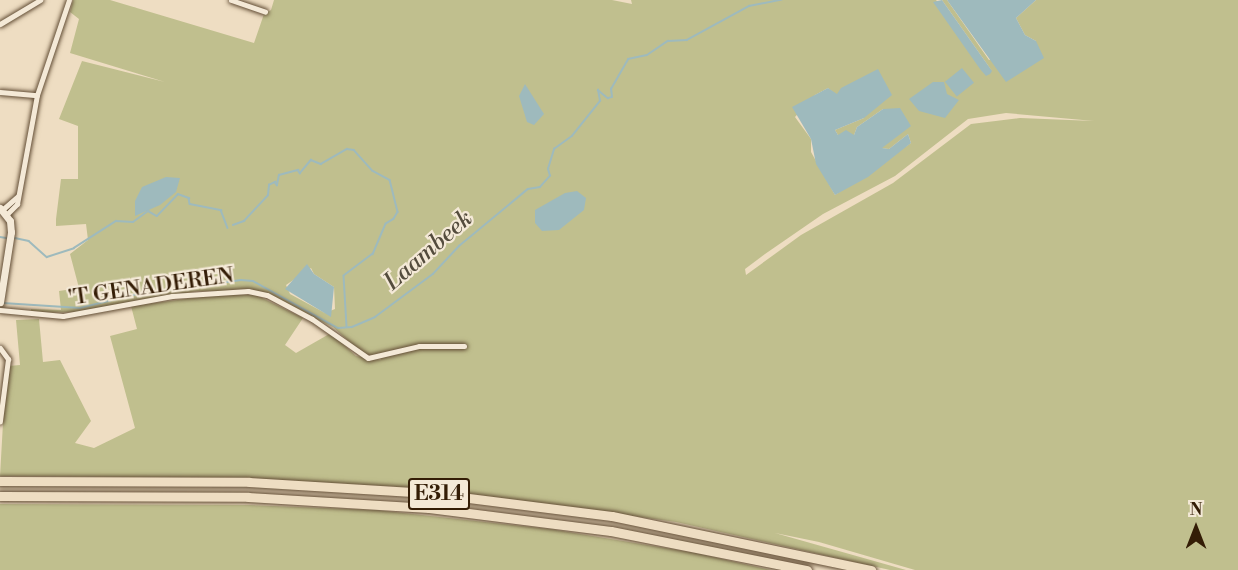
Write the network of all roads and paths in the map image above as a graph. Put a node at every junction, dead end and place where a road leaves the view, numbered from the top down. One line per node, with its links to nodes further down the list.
1 (69, 0): 7 (street)
2 (232, 0): 4 (street)
3 (36, 1): 5 (street)
4 (265, 12)
5 (0, 24)
6 (0, 92): 7 (street)
7 (37, 95): 8 (street)
8 (3, 211): 9 (street)
9 (0, 302)
10 (0, 310): 11 (street, 'T GENADEREN)
11 (464, 346)
12 (0, 348): 13 (street)
13 (0, 422)
14 (0, 481): 17 (highway, E314)
15 (0, 496): 16 (highway, E314)
16 (807, 570)
17 (871, 570)

